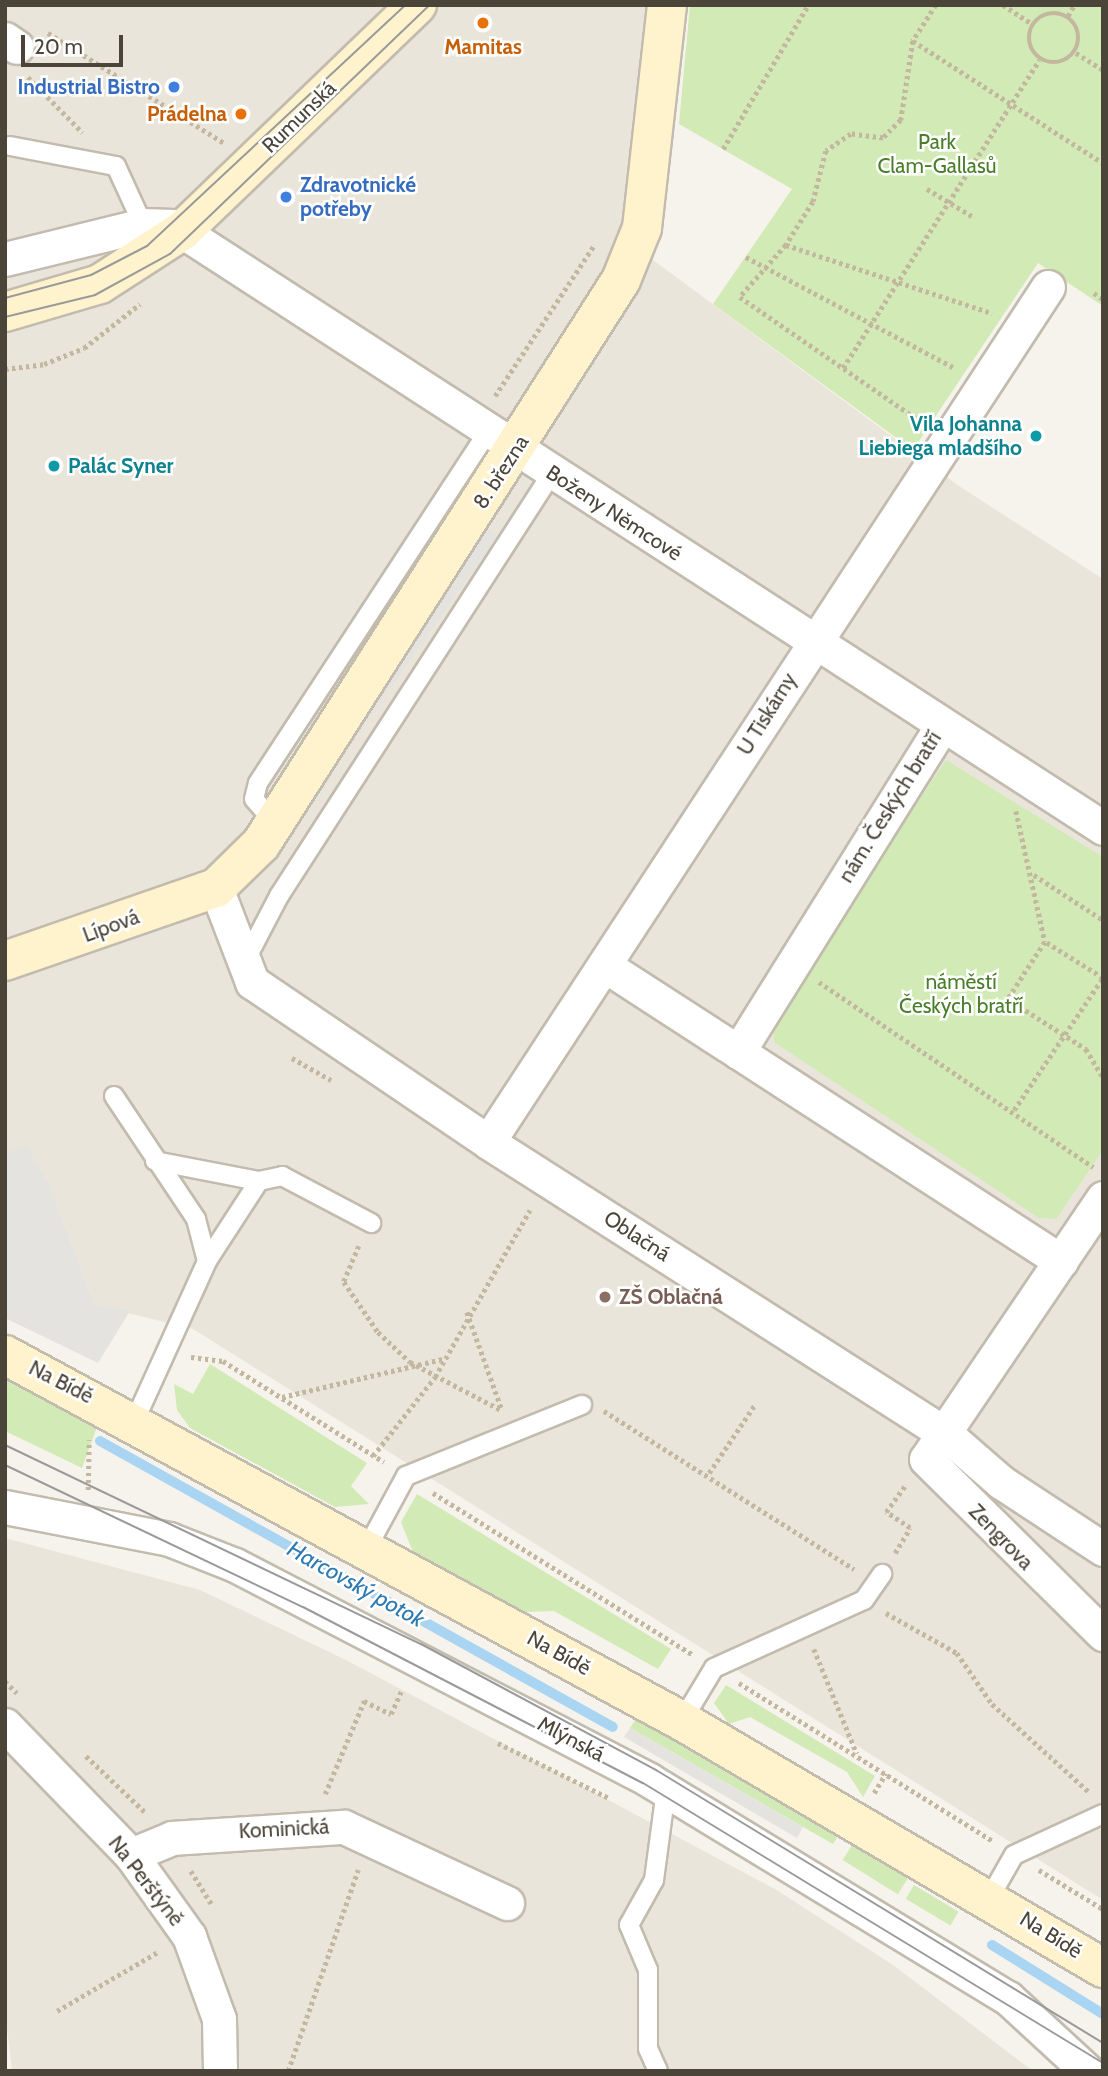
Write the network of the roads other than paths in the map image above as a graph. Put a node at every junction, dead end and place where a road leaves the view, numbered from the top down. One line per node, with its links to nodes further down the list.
1 (417, 5): 5 (street, Rumunská)
2 (667, 5): 9 (street, 8. března)
3 (10, 146): 4 (lane)
4 (143, 225): 5 (street); 6 (street)
5 (182, 231): 8 (street, Rumunská); 9 (street, Boženy Němcové)
6 (5, 259)
7 (1048, 287): 11 (street, U Tiskárny)
8 (5, 312)
9 (498, 428): 10 (street, Boženy Němcové); 14 (street, 8. března)
10 (552, 473): 11 (street, Boženy Němcové); 16 (lane)
11 (812, 642): 12 (street, Boženy Němcové); 17 (street, U Tiskárny)
12 (942, 725): 13 (street, nám. Českých bratří); 18 (street, nám. Českých bratří)
13 (1103, 828)
14 (216, 888): 15 (street, Lípová); 16 (street, Oblačná)
15 (5, 961)
16 (244, 963): 20 (street, Oblačná)
17 (607, 967): 18 (street); 20 (street, U Tiskárny)
18 (738, 1052): 26 (street)
19 (114, 1096): 21 (lane)
20 (488, 1142): 30 (street, Oblačná)
21 (155, 1161): 22 (lane); 25 (lane)
22 (260, 1181): 24 (lane); 25 (lane)
23 (1103, 1198): 26 (street)
24 (371, 1223)
25 (207, 1261): 29 (lane)
26 (1061, 1261): 30 (street)
27 (5, 1355): 29 (street, Na Bídě)
28 (582, 1405): 32 (lane)
29 (121, 1413): 32 (street, Na Bídě)
30 (936, 1447): 33 (street, Oblačná); 35 (street, Zengrova)
31 (5, 1507): 38 (street, Mlýnská)
32 (367, 1548): 36 (street, Na Bídě)
33 (1103, 1549)
34 (878, 1579): 36 (lane)
35 (1103, 1634)
36 (682, 1721): 41 (street, Na Bídě)
37 (5, 1725): 40 (street, Na Perštýně)
38 (662, 1804): 45 (lane); 46 (street, Mlýnská)
39 (1103, 1814): 41 (lane)
40 (131, 1855): 42 (street, Kominická); 44 (street, Na Perštýně)
41 (990, 1897): 43 (street, Na Bídě)
42 (507, 1903)
43 (1103, 1968)
44 (220, 2071)
45 (658, 2071)
46 (1087, 2071)

